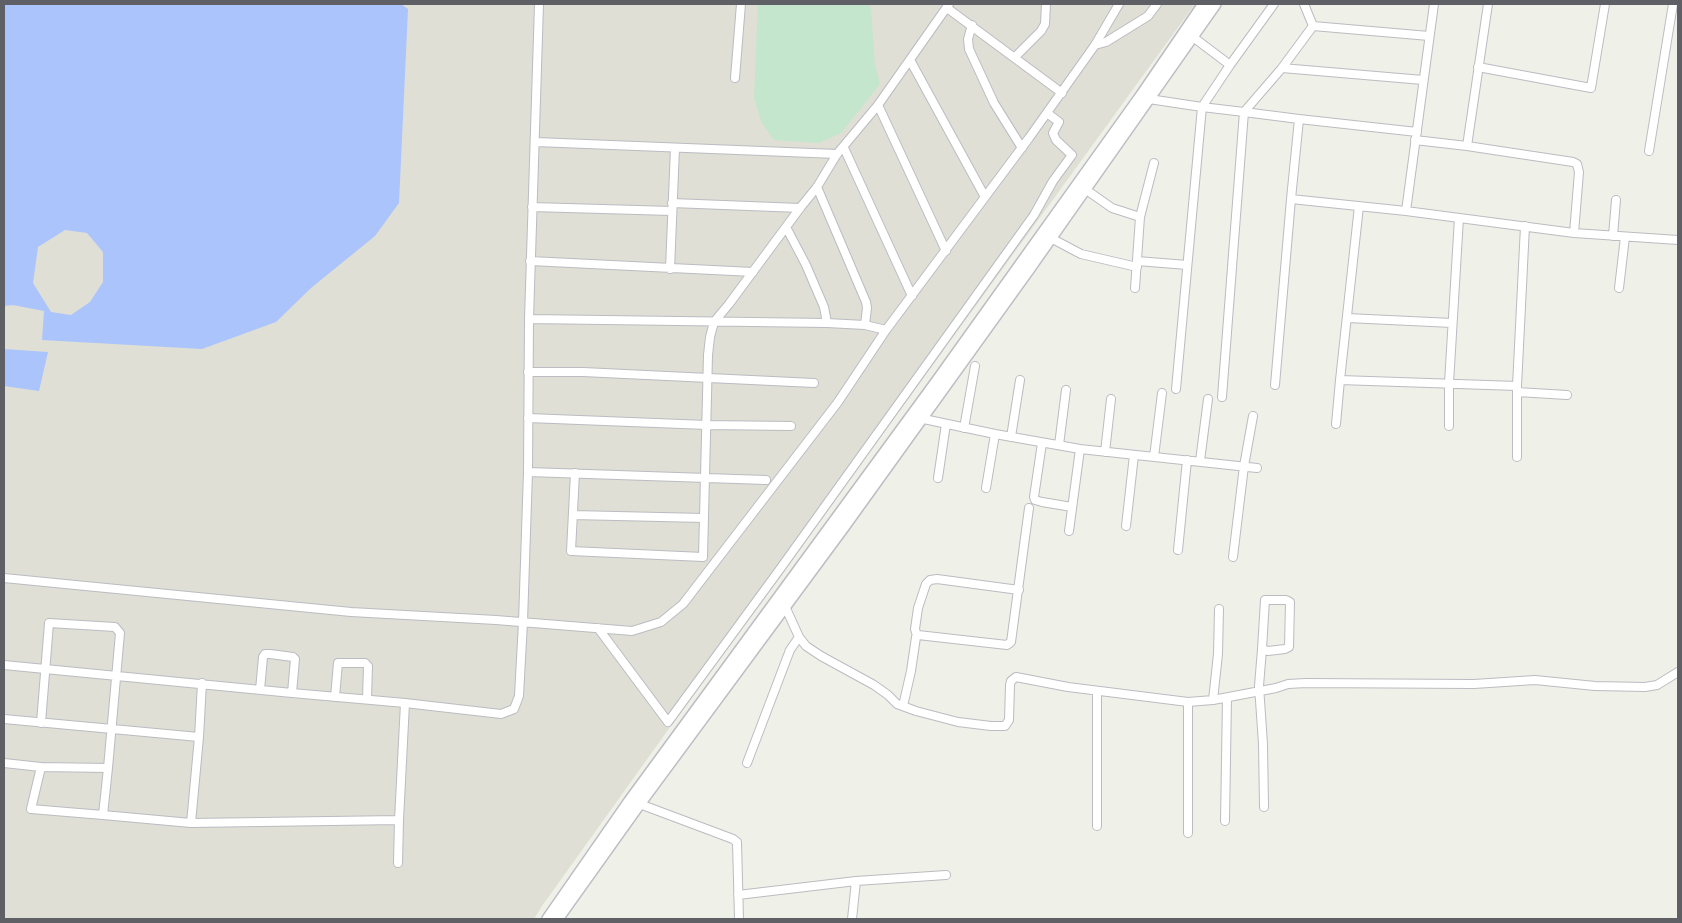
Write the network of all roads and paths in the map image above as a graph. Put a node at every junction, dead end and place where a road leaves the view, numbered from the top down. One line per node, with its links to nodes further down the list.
1 (539, 4): 36 (street)
2 (741, 4): 26 (street)
3 (1046, 4): 21 (street)
4 (1119, 4): 20 (street)
5 (1146, 4): 6 (street)
6 (1157, 4): 20 (street)
7 (1204, 4): 18 (street)
8 (1215, 4): 18 (street)
9 (1274, 4): 23 (street)
10 (1304, 4): 17 (street)
11 (1434, 4): 19 (street)
12 (1488, 4): 24 (street)
13 (1605, 4): 24 (street)
14 (1673, 4): 41 (street)
15 (948, 6): 16 (street); 22 (street)
16 (972, 25): 21 (street); 40 (street)
17 (1313, 26): 19 (street); 25 (street)
18 (1189, 34): 23 (street); 29 (street); 59 (street)
19 (1430, 36): 27 (street)
20 (1094, 45): 28 (street)
21 (1015, 57): 28 (street)
22 (910, 60): 30 (street); 46 (street)
23 (1230, 65): 31 (street)
24 (1478, 67): 37 (street)
25 (1282, 68): 27 (street); 32 (street)
26 (736, 78)
27 (1423, 80): 35 (street)
28 (1062, 93): 33 (street)
29 (1149, 99): 31 (street); 45 (street)
30 (878, 105): 39 (street); 63 (street)
31 (1202, 107): 32 (street); 66 (street)
32 (1244, 112): 34 (street); 92 (street)
33 (1047, 114): 40 (street); 136 (street)
34 (1299, 119): 35 (street); 47 (street)
35 (1416, 136): 37 (street); 53 (street)
36 (536, 142): 38 (street); 50 (street)
37 (1467, 146): 58 (street)
38 (675, 148): 42 (street); 51 (street)
39 (844, 148): 42 (street); 71 (street)
40 (1022, 148): 46 (street)
41 (1649, 151)
42 (837, 154): 44 (street)
43 (1154, 163): 54 (street)
44 (817, 187): 52 (street); 77 (street)
45 (1085, 189): 54 (street); 59 (street)
46 (986, 197): 63 (street)
47 (1291, 200): 49 (street); 86 (street)
48 (1616, 200): 60 (street)
49 (1359, 206): 53 (street); 72 (street)
50 (532, 207): 51 (street); 64 (street)
51 (672, 207): 52 (street); 67 (street)
52 (800, 208): 57 (street)
53 (1406, 211): 55 (street)
54 (1140, 217): 65 (street)
55 (1459, 218): 56 (street); 76 (street)
56 (1525, 226): 58 (street); 87 (street)
57 (786, 227): 68 (street); 75 (street)
58 (1574, 233): 60 (street)
59 (1046, 236): 65 (street); 96 (street)
60 (1613, 236): 61 (street)
61 (1625, 237): 62 (street); 70 (street)
62 (1678, 240)
63 (946, 251): 71 (street)
64 (530, 261): 67 (street); 73 (street)
65 (1137, 264): 66 (street); 69 (street)
66 (1187, 265): 89 (street)
67 (670, 269): 68 (street)
68 (753, 272): 74 (street)
69 (1135, 288)
70 (1619, 288)
71 (912, 296): 78 (street)
72 (1347, 318): 76 (street); 83 (street)
73 (529, 319): 74 (street); 80 (street)
74 (714, 322): 75 (street); 81 (street)
75 (827, 323): 77 (street)
76 (1452, 323): 85 (street)
77 (865, 325): 78 (street)
78 (886, 330): 136 (street)
79 (975, 366): 103 (street)
80 (528, 372): 81 (street); 97 (street)
81 (708, 378): 84 (street); 100 (street)
82 (1020, 380): 105 (street)
83 (1340, 380): 85 (street); 99 (street)
84 (814, 383)
85 (1449, 383): 87 (street); 102 (street)
86 (1274, 385)
87 (1517, 389): 91 (street); 111 (street)
88 (1066, 390): 107 (street)
89 (1176, 390)
90 (1162, 393): 112 (street)
91 (1567, 395)
92 (1222, 398)
93 (1111, 399): 109 (street)
94 (1208, 399): 114 (street)
95 (1254, 416): 115 (street)
96 (917, 417): 98 (street); 133 (street)
97 (528, 418): 100 (street); 117 (street)
98 (946, 424): 103 (street); 120 (street)
99 (1336, 424)
100 (707, 425): 101 (street); 119 (street)
101 (791, 426)
102 (1449, 426)
103 (964, 428): 104 (street)
104 (995, 434): 105 (street); 122 (street)
105 (1011, 437): 106 (street)
106 (1042, 443): 107 (street); 123 (street)
107 (1059, 445): 108 (street)
108 (1080, 449): 109 (street); 123 (street)
109 (1105, 452): 110 (street)
110 (1134, 455): 112 (street); 127 (street)
111 (1517, 457)
112 (1154, 458): 113 (street)
113 (1187, 460): 114 (street); 129 (street)
114 (1200, 461): 115 (street)
115 (1244, 466): 116 (street); 130 (street)
116 (1257, 468)
117 (528, 472): 118 (street); 135 (street)
118 (575, 473): 119 (street); 125 (street)
119 (706, 478): 121 (street); 126 (street)
120 (938, 478)
121 (766, 480)
122 (986, 488)
123 (1072, 507): 128 (street)
124 (1029, 508): 132 (street)
125 (573, 515): 126 (street); 126 (street)
126 (704, 518)
127 (1126, 526)
128 (1069, 531)
129 (1178, 550)
130 (1233, 556)
131 (4, 578): 135 (street)
132 (1019, 590): 137 (street); 137 (street)
133 (782, 602): 138 (street); 164 (street)
134 (1219, 610): 152 (street)
135 (523, 622): 136 (street); 154 (street)
136 (598, 628)
137 (917, 636): 155 (street)
138 (799, 637): 155 (street); 161 (street)
139 (1262, 649): 139 (street); 147 (street)
140 (4, 665): 141 (street)
141 (46, 668): 143 (street); 143 (street); 157 (street)
142 (1678, 672): 147 (street)
143 (116, 675): 144 (street); 158 (street)
144 (202, 683): 145 (street); 159 (street)
145 (260, 690): 148 (street); 148 (street)
146 (1097, 691): 153 (street); 155 (street); 170 (street)
147 (1260, 691): 150 (street); 165 (street)
148 (292, 694): 149 (street)
149 (335, 697): 151 (street); 151 (street)
150 (1227, 698): 152 (street); 168 (street)
151 (367, 700): 154 (street)
152 (1213, 700): 153 (street)
153 (1188, 702): 171 (street)
154 (405, 703): 167 (street)
155 (903, 706)
156 (4, 719): 157 (street)
157 (41, 722): 158 (street)
158 (112, 729): 159 (street); 163 (street)
159 (199, 737): 169 (street)
160 (4, 763): 162 (street)
161 (747, 763)
162 (41, 767): 163 (street); 166 (street)
163 (108, 768): 166 (street)
164 (635, 802): 175 (street); 176 (street); 177 (street)
165 (1264, 807)
166 (103, 815): 169 (street)
167 (399, 820): 169 (street); 172 (street)
168 (1225, 821)
169 (191, 823)
170 (1097, 826)
171 (1188, 833)
172 (398, 863)
173 (946, 875): 174 (street)
174 (856, 881): 175 (street); 179 (street)
175 (738, 895): 178 (street)
176 (548, 919)
177 (557, 919)
178 (739, 919)
179 (852, 919)

